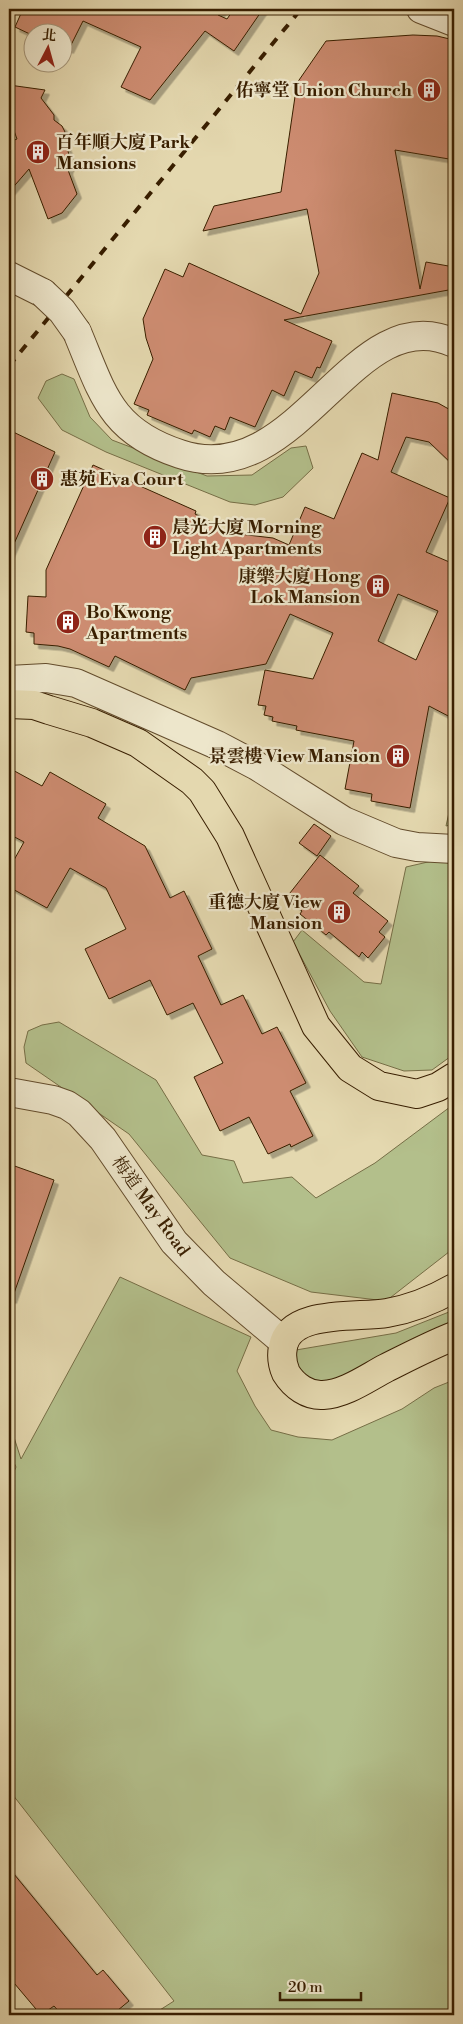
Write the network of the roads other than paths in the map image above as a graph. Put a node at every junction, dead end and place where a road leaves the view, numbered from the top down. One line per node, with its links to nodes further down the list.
1 (421, 9): 2 (street)
2 (454, 22)
3 (9, 276): 4 (street, bridge)
4 (454, 343)
5 (9, 680): 7 (street)
6 (9, 704): 8 (main road)
7 (454, 850)
8 (454, 1077)
9 (9, 1092): 12 (street, 梅道 May Road)
10 (454, 1288): 12 (main road)
11 (454, 1336): 12 (main road)
12 (284, 1342)

